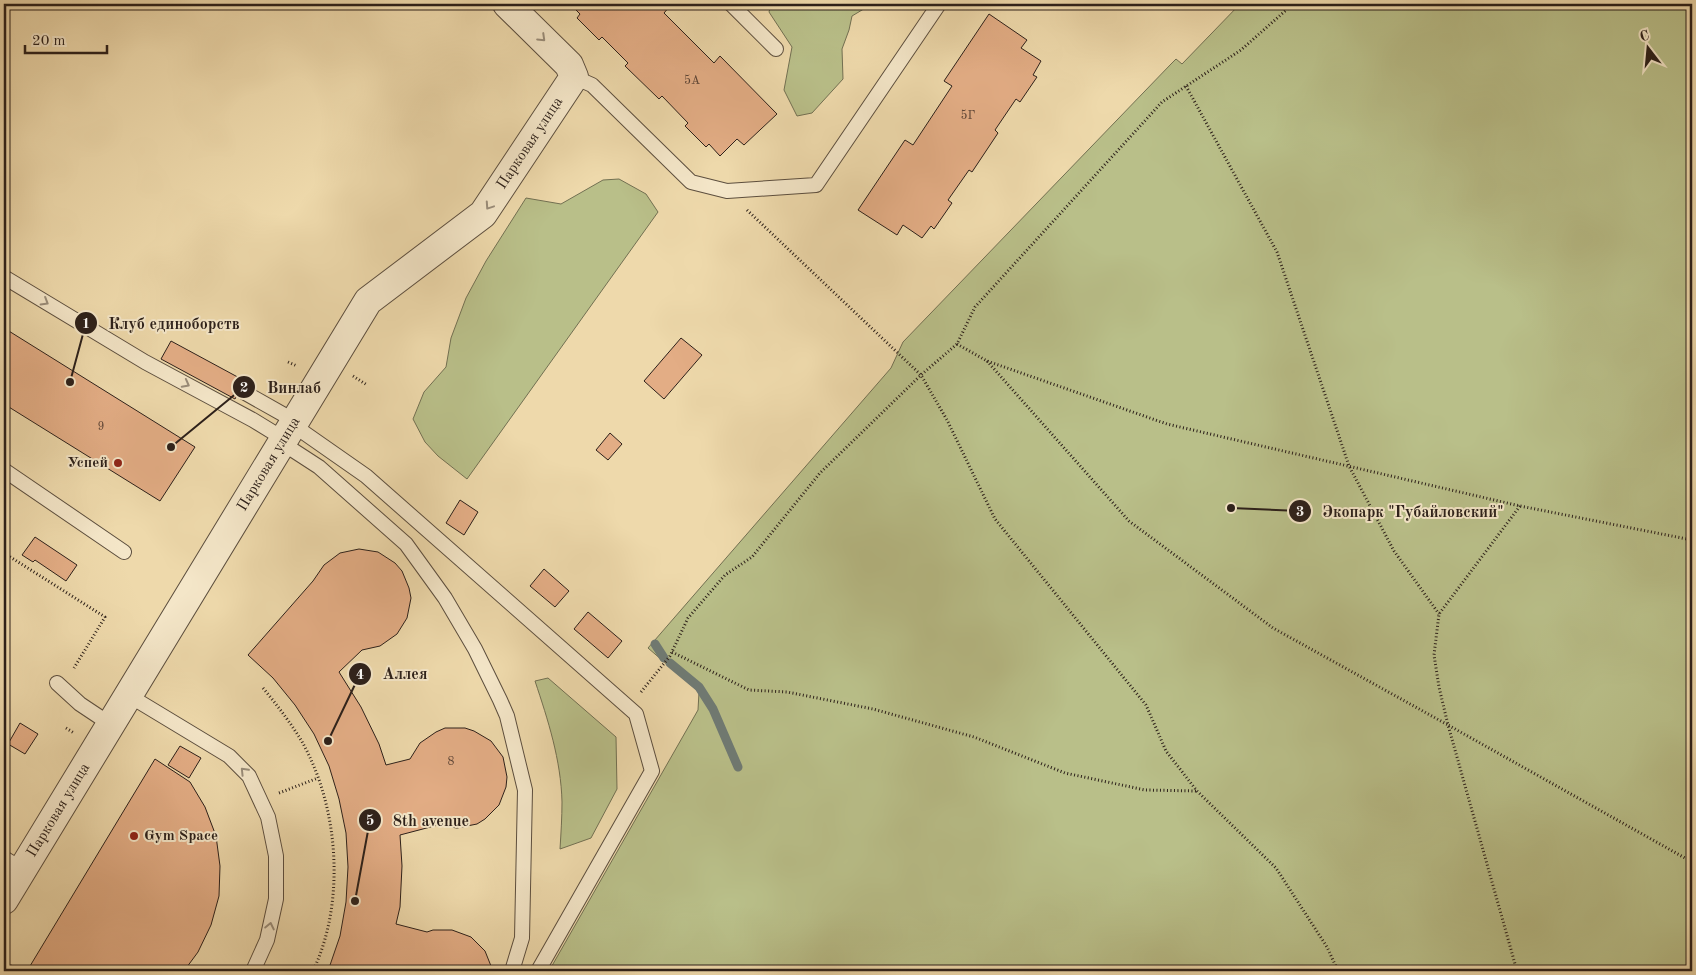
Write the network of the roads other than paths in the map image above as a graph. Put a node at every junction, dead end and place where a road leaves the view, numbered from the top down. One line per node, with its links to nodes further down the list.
1 (507, 4): 5 (street, one-way to 5)
2 (731, 4): 4 (lane)
3 (939, 4): 5 (lane)
4 (776, 49)
5 (574, 77): 8 (street, Парковая улица, one-way to 8)
6 (4, 276): 8 (lane, one-way to 8)
7 (240, 390): 8 (lane)
8 (288, 432): 12 (street, Парковая улица); 17 (lane); 18 (lane)
9 (4, 470): 10 (lane)
10 (124, 552)
11 (57, 683): 13 (lane)
12 (128, 695): 13 (street, Парковая улица); 16 (lane, one-way to 12)
13 (110, 724): 14 (street, Парковая улица)
14 (13, 864): 15 (street, Парковая улица)
15 (4, 900)
16 (253, 971)
17 (512, 971)
18 (538, 971)

